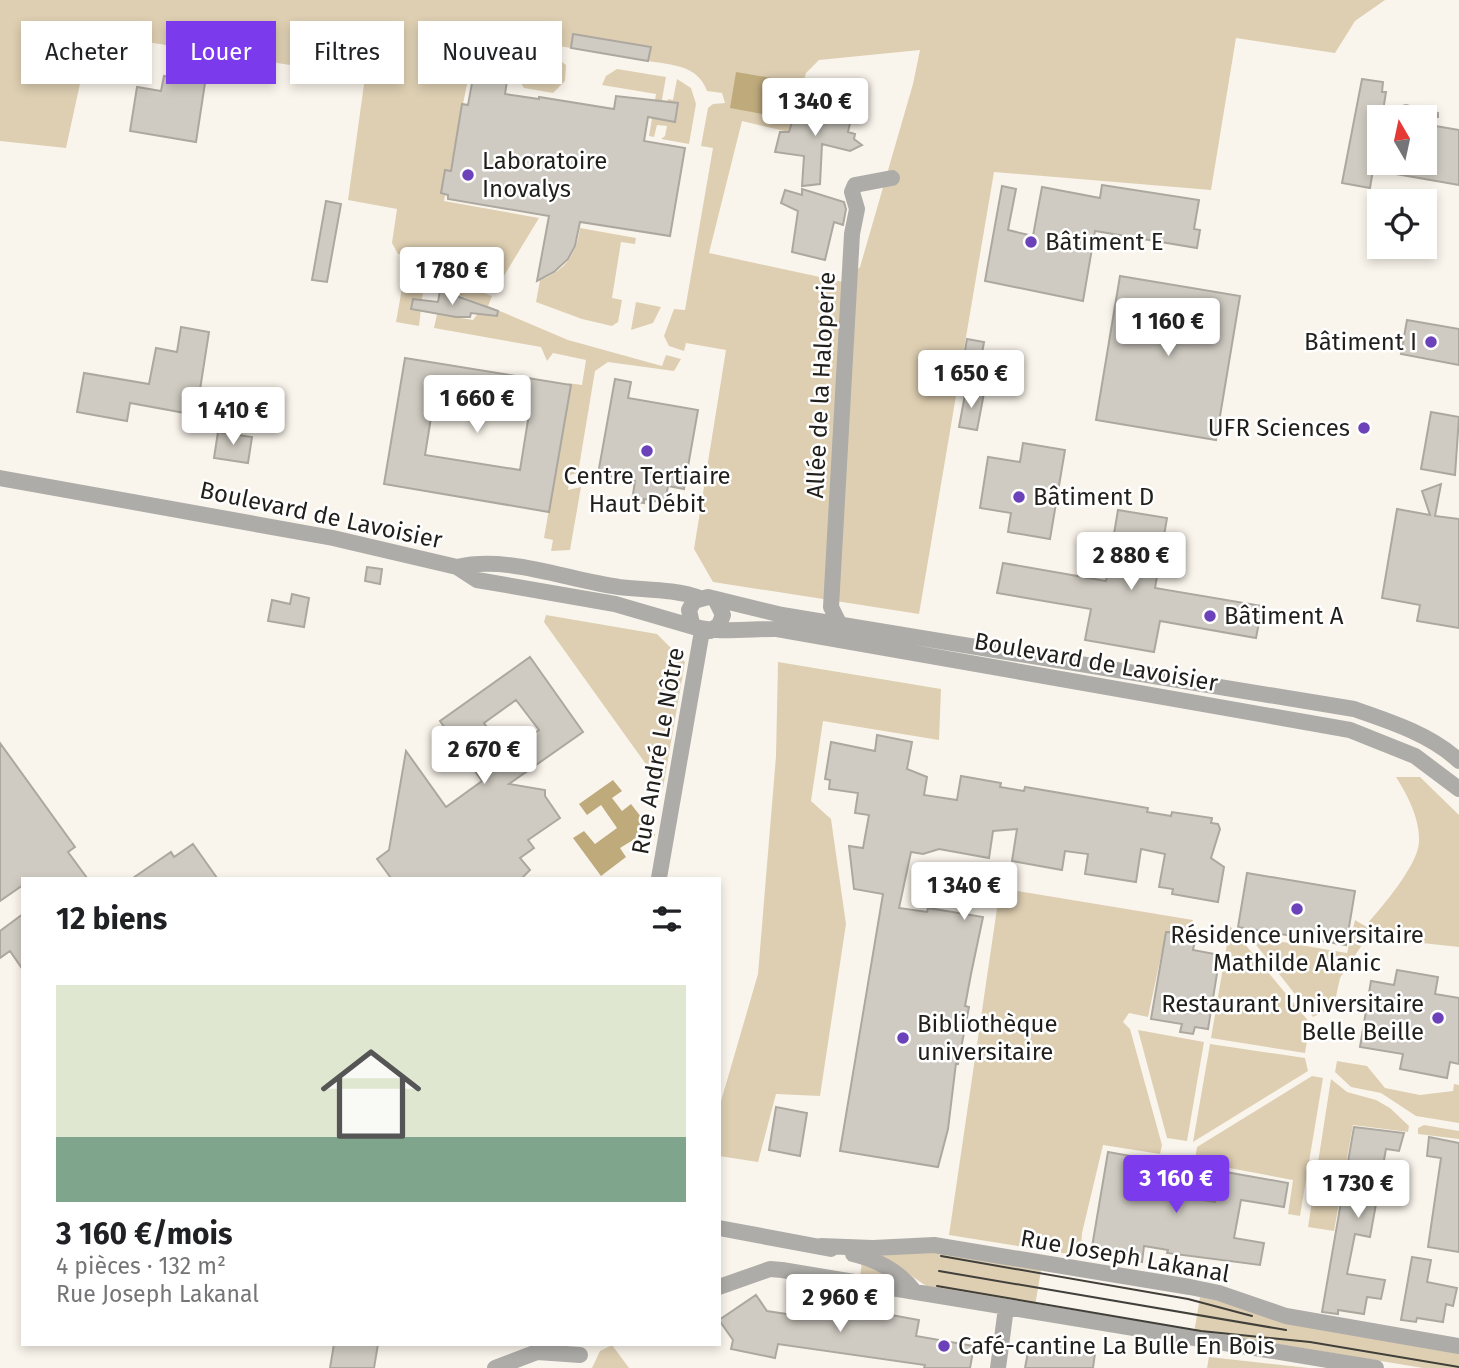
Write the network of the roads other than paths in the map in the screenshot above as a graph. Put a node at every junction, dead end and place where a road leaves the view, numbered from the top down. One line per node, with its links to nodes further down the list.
1 (892, 178): 5 (street, Allée de la Haloperie)
2 (0, 478): 3 (street, Boulevard de Lavoisier)
3 (457, 567): 4 (street, Boulevard de Lavoisier); 6 (street, Boulevard de Lavoisier)
4 (708, 598): 5 (street, Boulevard de Lavoisier); 6 (street); 6 (street)
5 (840, 625): 7 (street, Boulevard de Lavoisier)
6 (702, 629): 8 (street, Boulevard de Lavoisier); 9 (street, Rue André Le Nôtre)
7 (1459, 761)
8 (1459, 789)
9 (659, 877)
10 (721, 1228): 11 (street, Rue Joseph Lakanal)
11 (821, 1246): 13 (street, Rue Joseph Lakanal); 15 (street, Rue Joseph Lakanal)
12 (721, 1286): 13 (street)
13 (915, 1292): 14 (street)
14 (1006, 1308): 18 (street); 19 (street)
15 (1459, 1346)
16 (580, 1356): 17 (street)
17 (495, 1368)
18 (998, 1368)
19 (1376, 1368)

